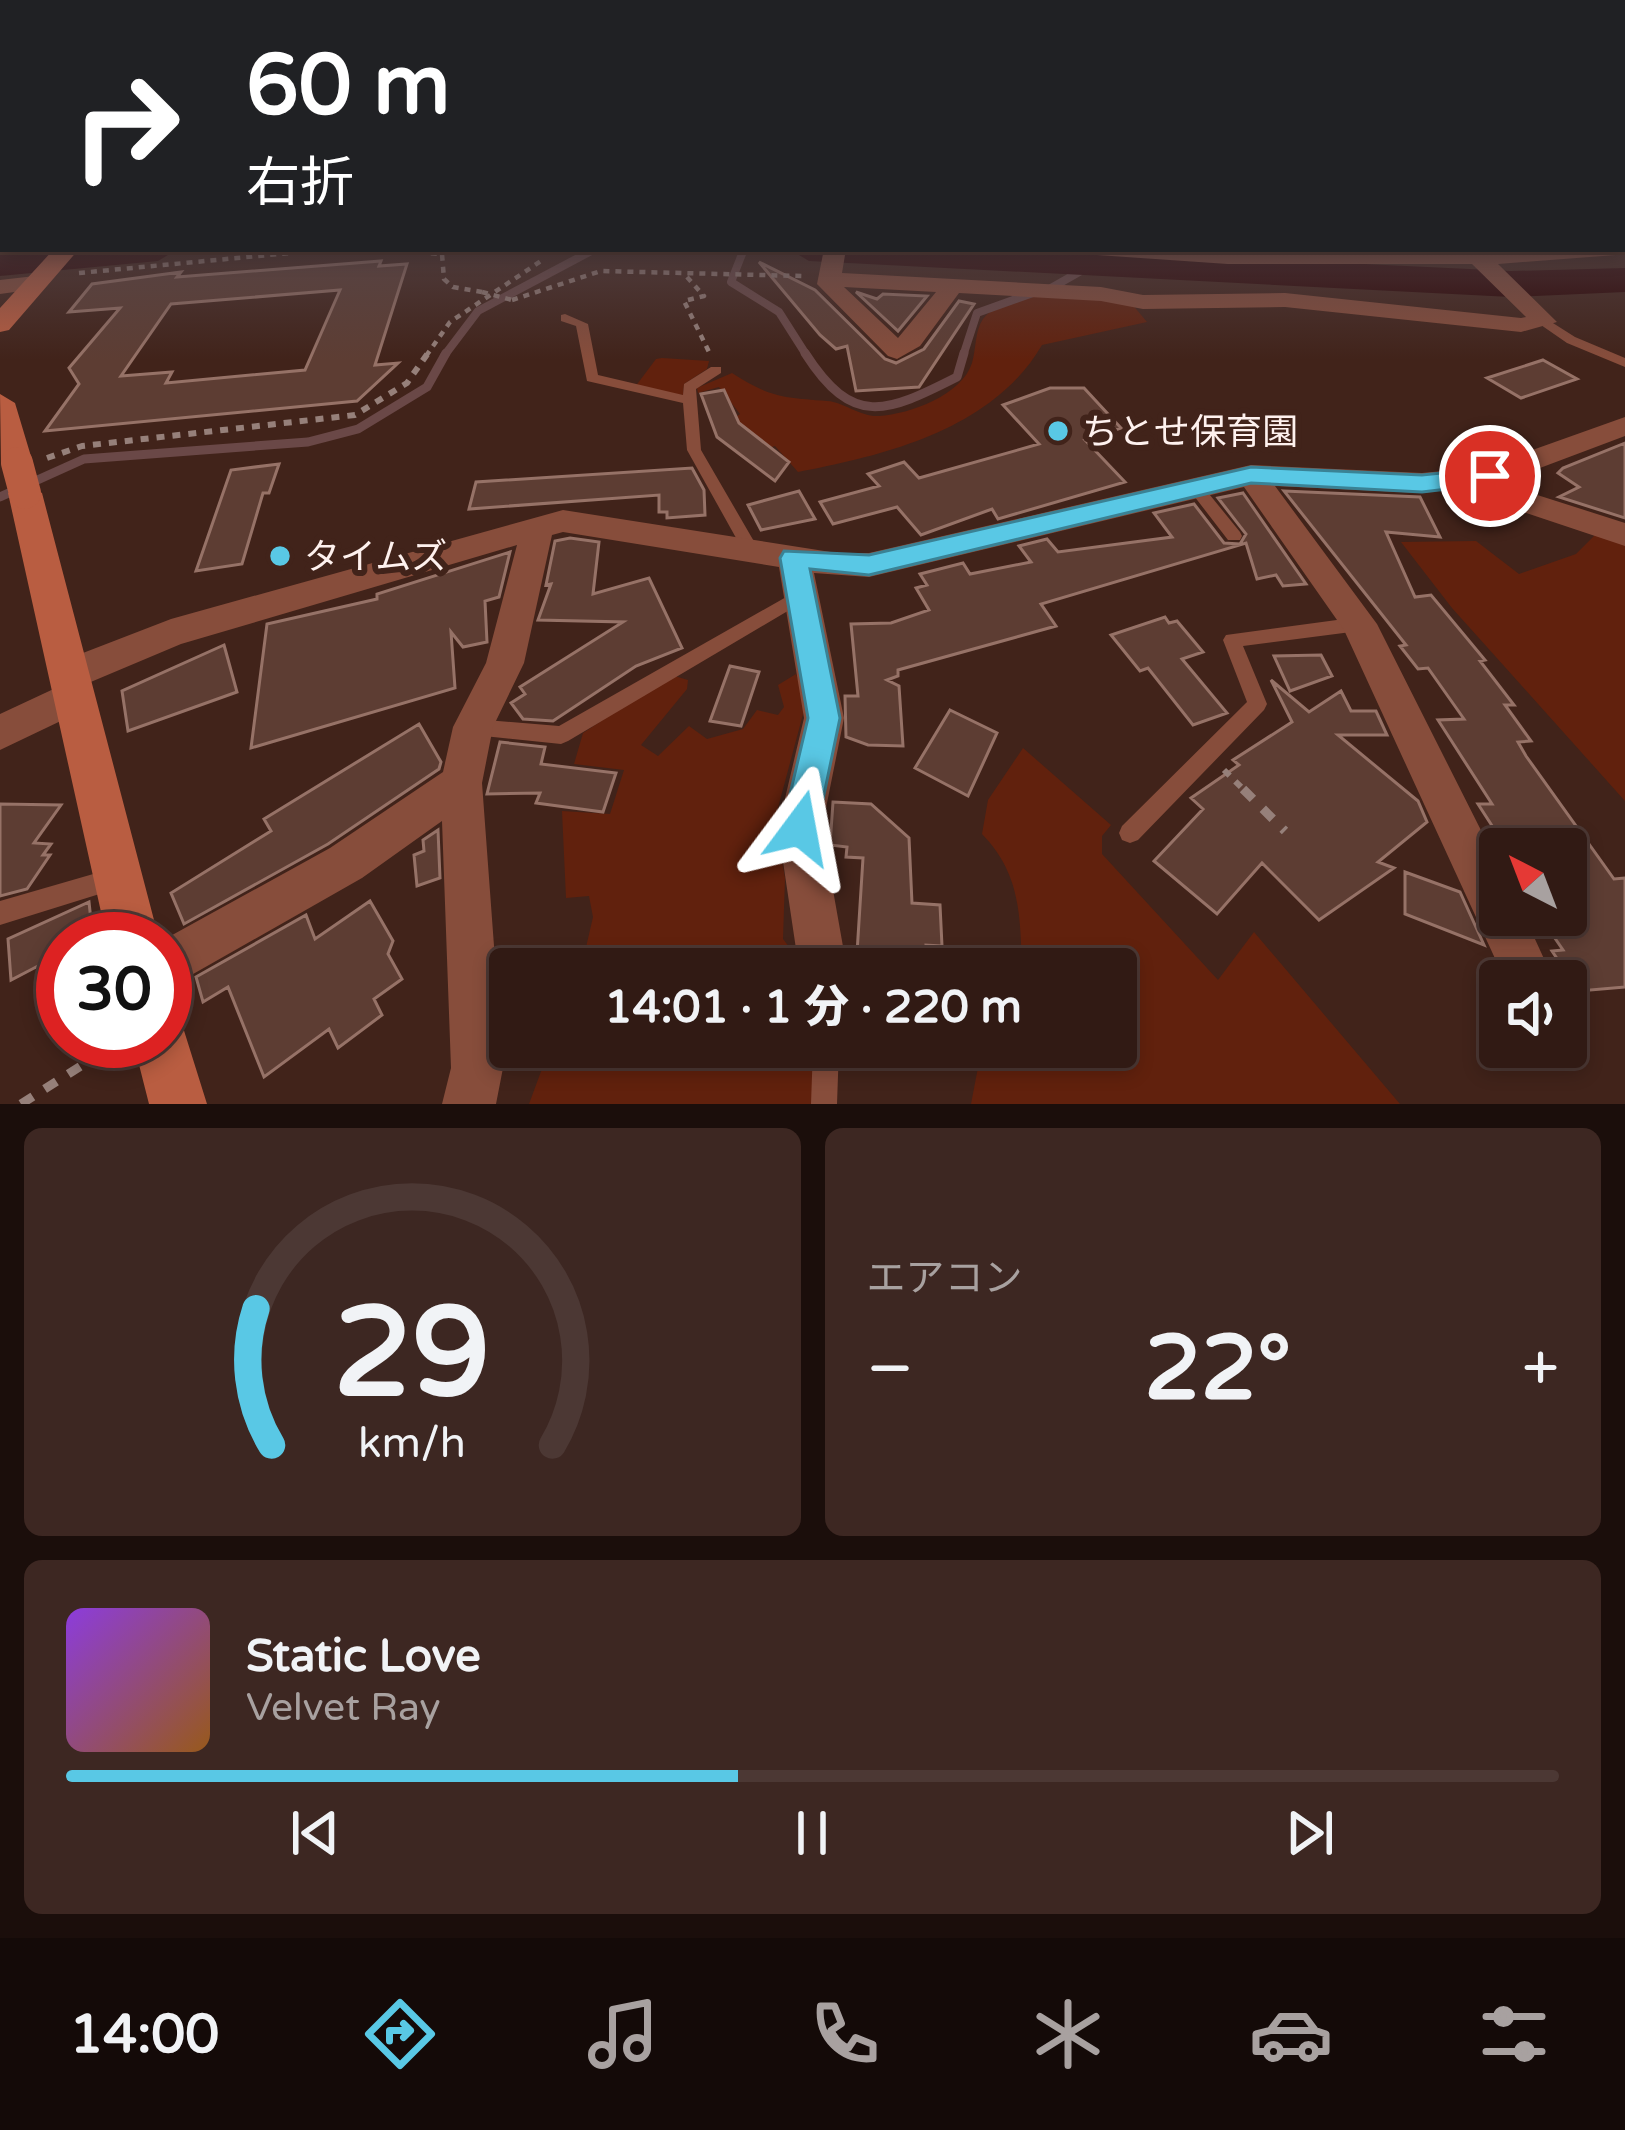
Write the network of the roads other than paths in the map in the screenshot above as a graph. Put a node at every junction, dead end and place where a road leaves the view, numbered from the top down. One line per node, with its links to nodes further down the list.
1 (60, 257): 5 (street)
2 (1221, 257): 3 (street)
3 (1481, 258): 9 (street)
4 (831, 266): 6 (street); 6 (street)
5 (37, 280): 7 (street); 10 (street)
6 (952, 286): 9 (street)
7 (0, 287)
8 (565, 318): 13 (lane)
9 (1543, 318): 11 (lane)
10 (0, 324)
11 (1625, 363)
12 (716, 370): 13 (lane)
13 (689, 400): 22 (lane)
14 (0, 403): 25 (street)
15 (1625, 426): 17 (street)
16 (1251, 475): 17 (street); 18 (street); 24 (street)
17 (1459, 479): 20 (street)
18 (1196, 488): 21 (lane); 23 (street)
19 (538, 527): 22 (street); 25 (street); 26 (street)
20 (1625, 535)
21 (1234, 536)
22 (752, 550): 23 (street)
23 (798, 576): 26 (lane); 33 (street)
24 (1359, 624): 29 (lane); 35 (street)
25 (73, 685): 27 (street); 30 (street)
26 (473, 727): 28 (street)
27 (0, 733)
28 (461, 783): 34 (street); 39 (street)
29 (1130, 833)
30 (120, 877): 31 (street); 32 (lane)
31 (127, 912)
32 (0, 913)
33 (820, 948)
34 (192, 950)
35 (1521, 960)
36 (168, 1068): 38 (street)
37 (825, 1068): 40 (lane)
38 (178, 1104)
39 (469, 1104)
40 (824, 1104)

